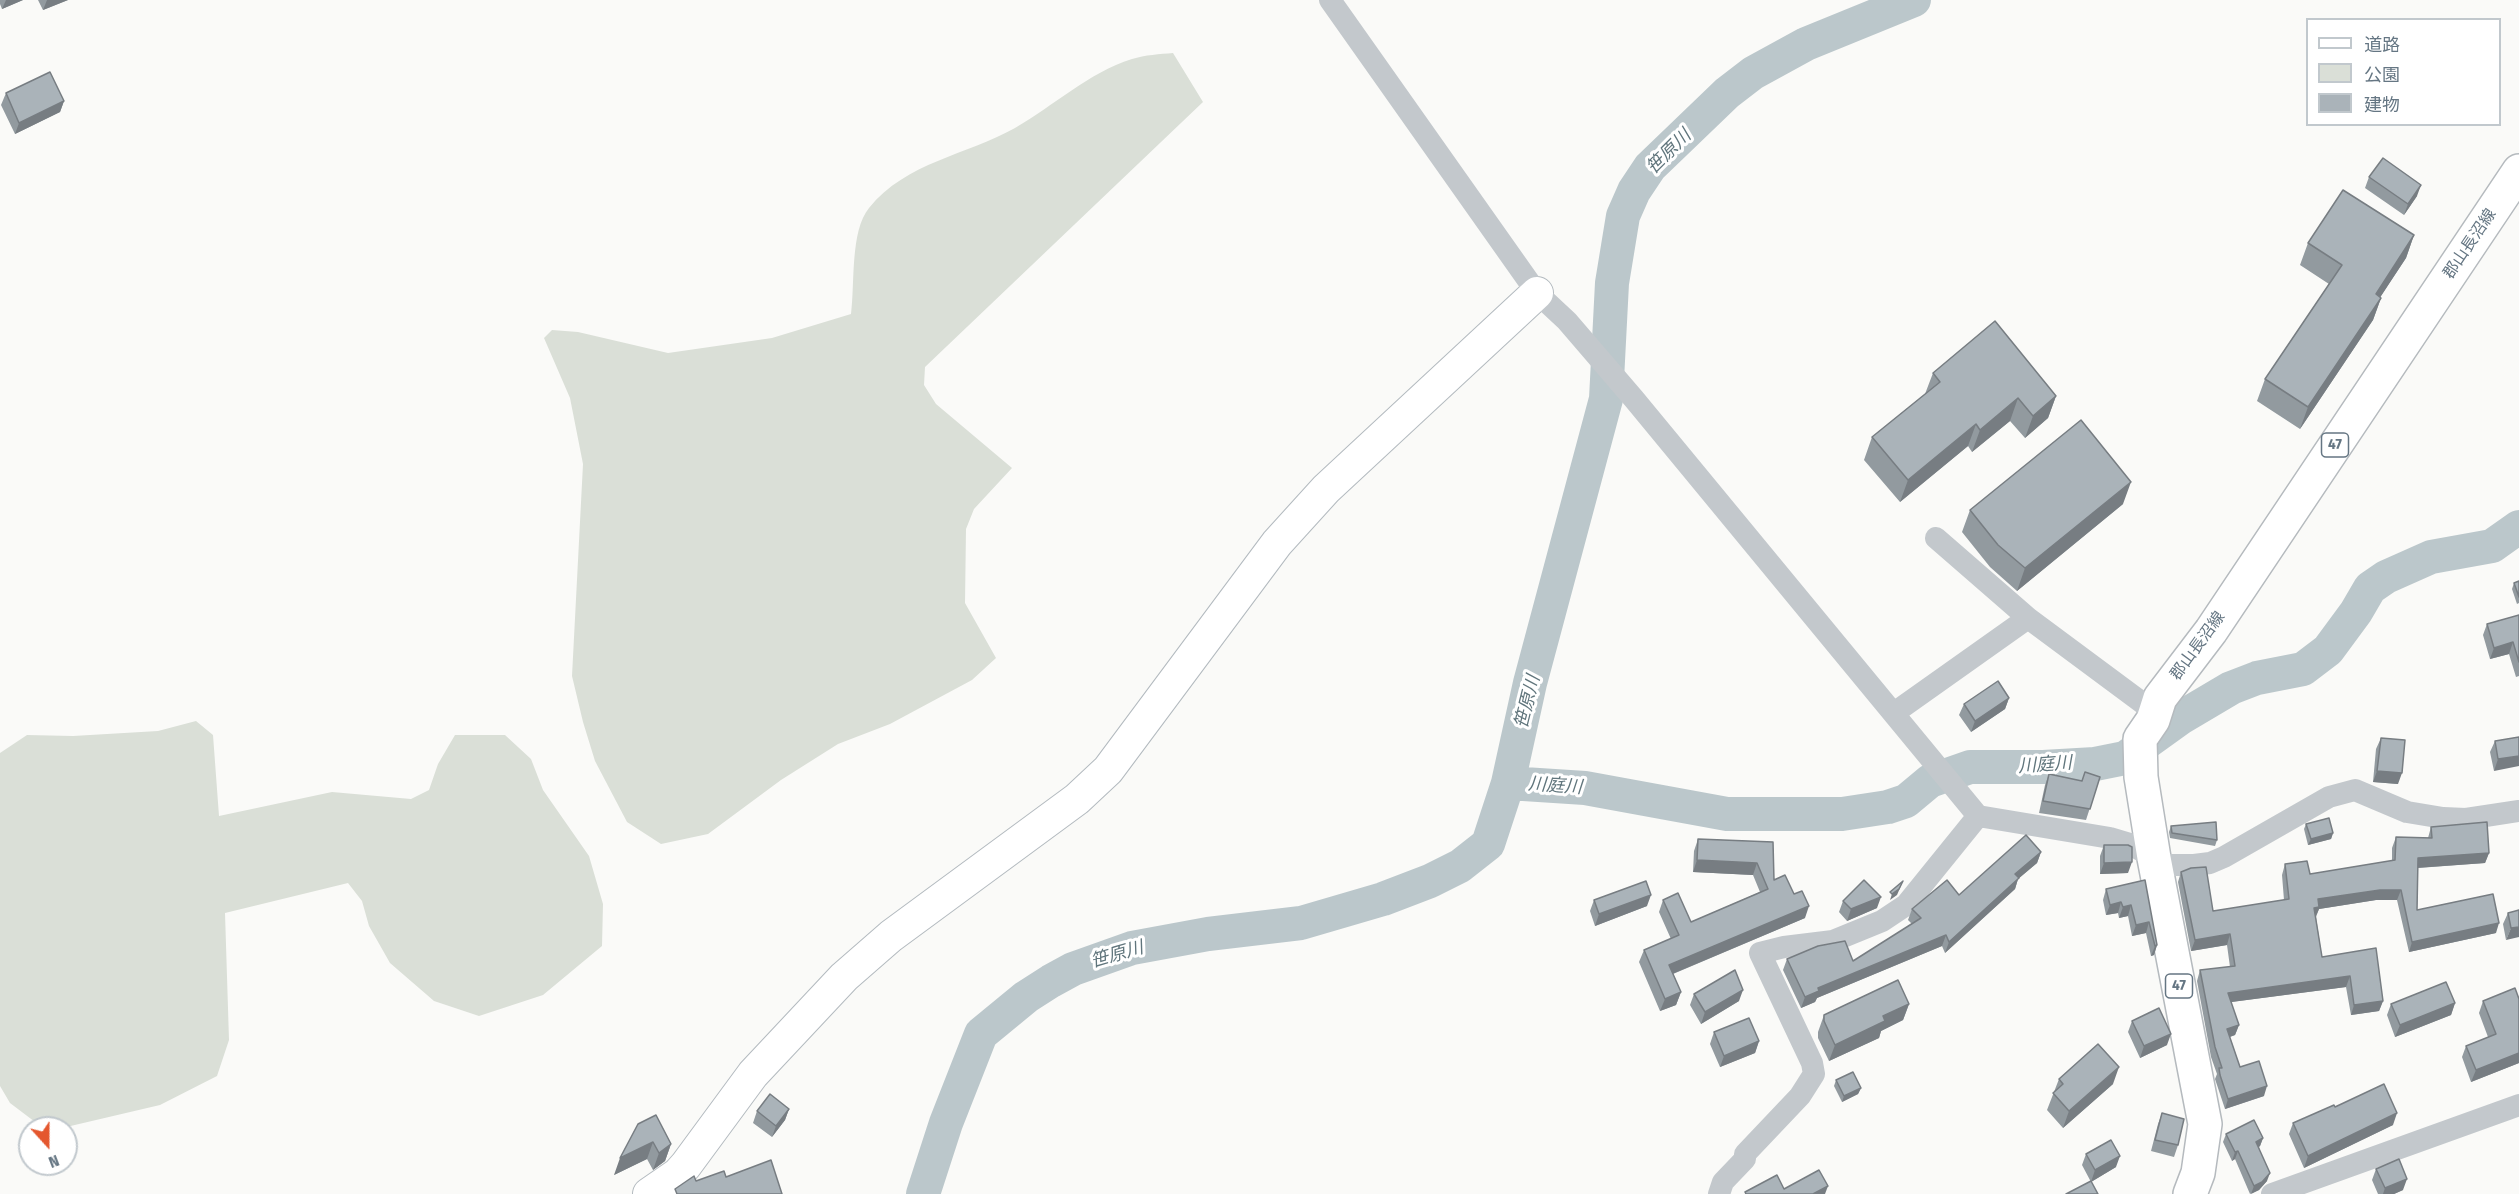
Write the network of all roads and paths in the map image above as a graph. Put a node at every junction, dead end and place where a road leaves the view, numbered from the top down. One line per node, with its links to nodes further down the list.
1 (1330, 0): 3 (street)
2 (2519, 171): 7 (main road, 郡山長沼線 / 47)
3 (1537, 293): 6 (street); 12 (street)
4 (1936, 538): 5 (street)
5 (2028, 618): 6 (street); 7 (street)
6 (1894, 713): 8 (street)
7 (2155, 716): 10 (main road, 郡山長沼線 / 47)
8 (1972, 808): 10 (street); 13 (street)
9 (2519, 811): 10 (street)
10 (2154, 858): 14 (main road, 郡山長沼線 / 47)
11 (2519, 1105): 15 (street)
12 (649, 1194)
13 (1719, 1194)
14 (2190, 1194)
15 (2271, 1194)

